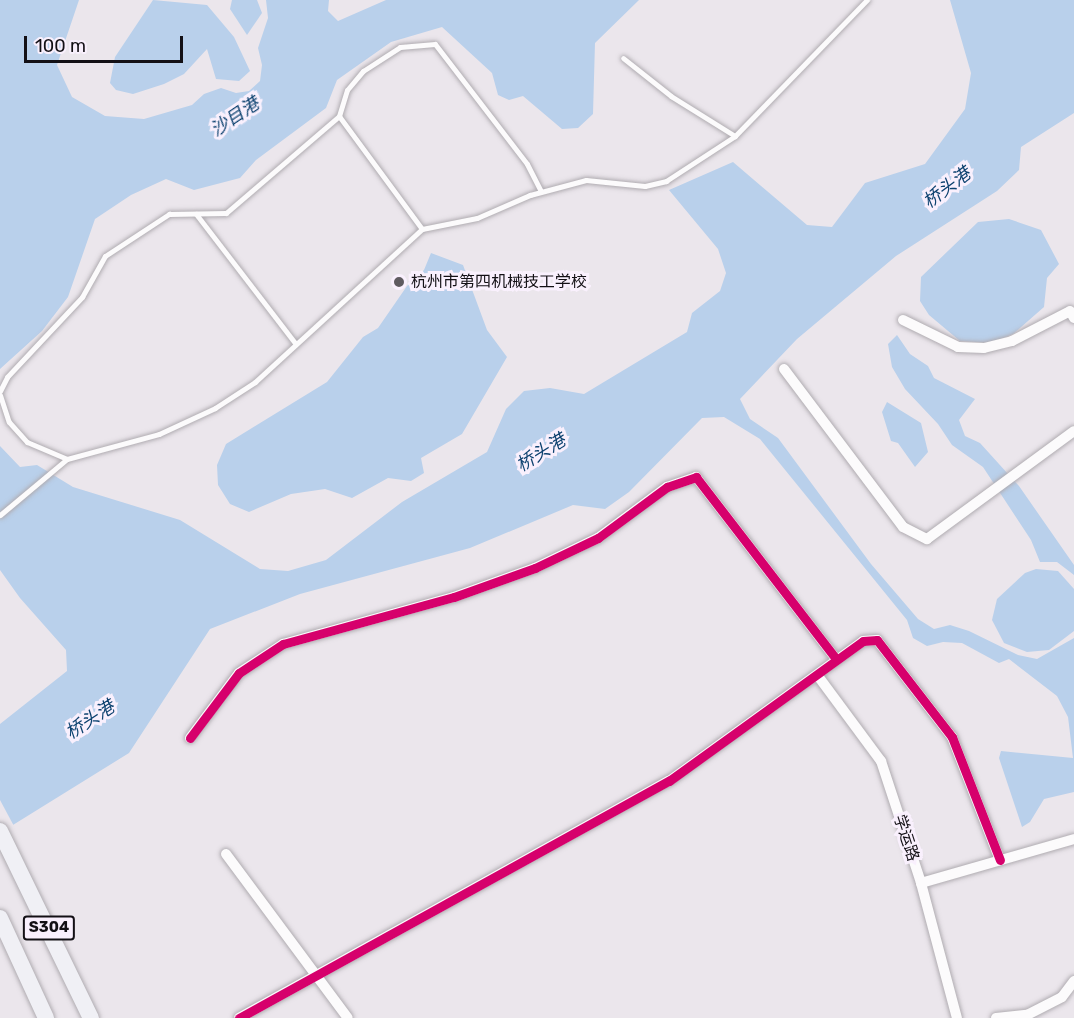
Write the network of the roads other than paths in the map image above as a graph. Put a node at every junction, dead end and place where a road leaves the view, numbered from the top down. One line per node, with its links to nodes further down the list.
1 (867, 0): 4 (lane)
2 (623, 58): 4 (lane)
3 (339, 117): 5 (lane); 6 (lane); 7 (lane)
4 (735, 136): 5 (lane)
5 (541, 191): 7 (lane)
6 (196, 214): 10 (lane); 12 (lane)
7 (422, 229): 10 (lane)
8 (1074, 318): 9 (street)
9 (903, 320)
10 (295, 344): 14 (lane)
11 (784, 369): 13 (street)
12 (0, 393): 14 (lane)
13 (1074, 431)
14 (67, 459): 15 (lane)
15 (0, 515)
16 (836, 658): 17 (street); 18 (street); 22 (street)
17 (818, 676): 23 (street, 学运路); 25 (street)
18 (190, 738)
19 (2, 835): 28 (highway, S304)
20 (1074, 839): 22 (street)
21 (226, 854): 25 (street)
22 (1000, 860): 23 (street)
23 (921, 883): 31 (street, 学运路)
24 (0, 918): 27 (highway, S304)
25 (316, 976): 29 (street); 30 (street)
26 (1074, 981): 32 (street)
27 (46, 1018)
28 (91, 1018)
29 (239, 1018)
30 (348, 1018)
31 (957, 1018)
32 (996, 1018)

